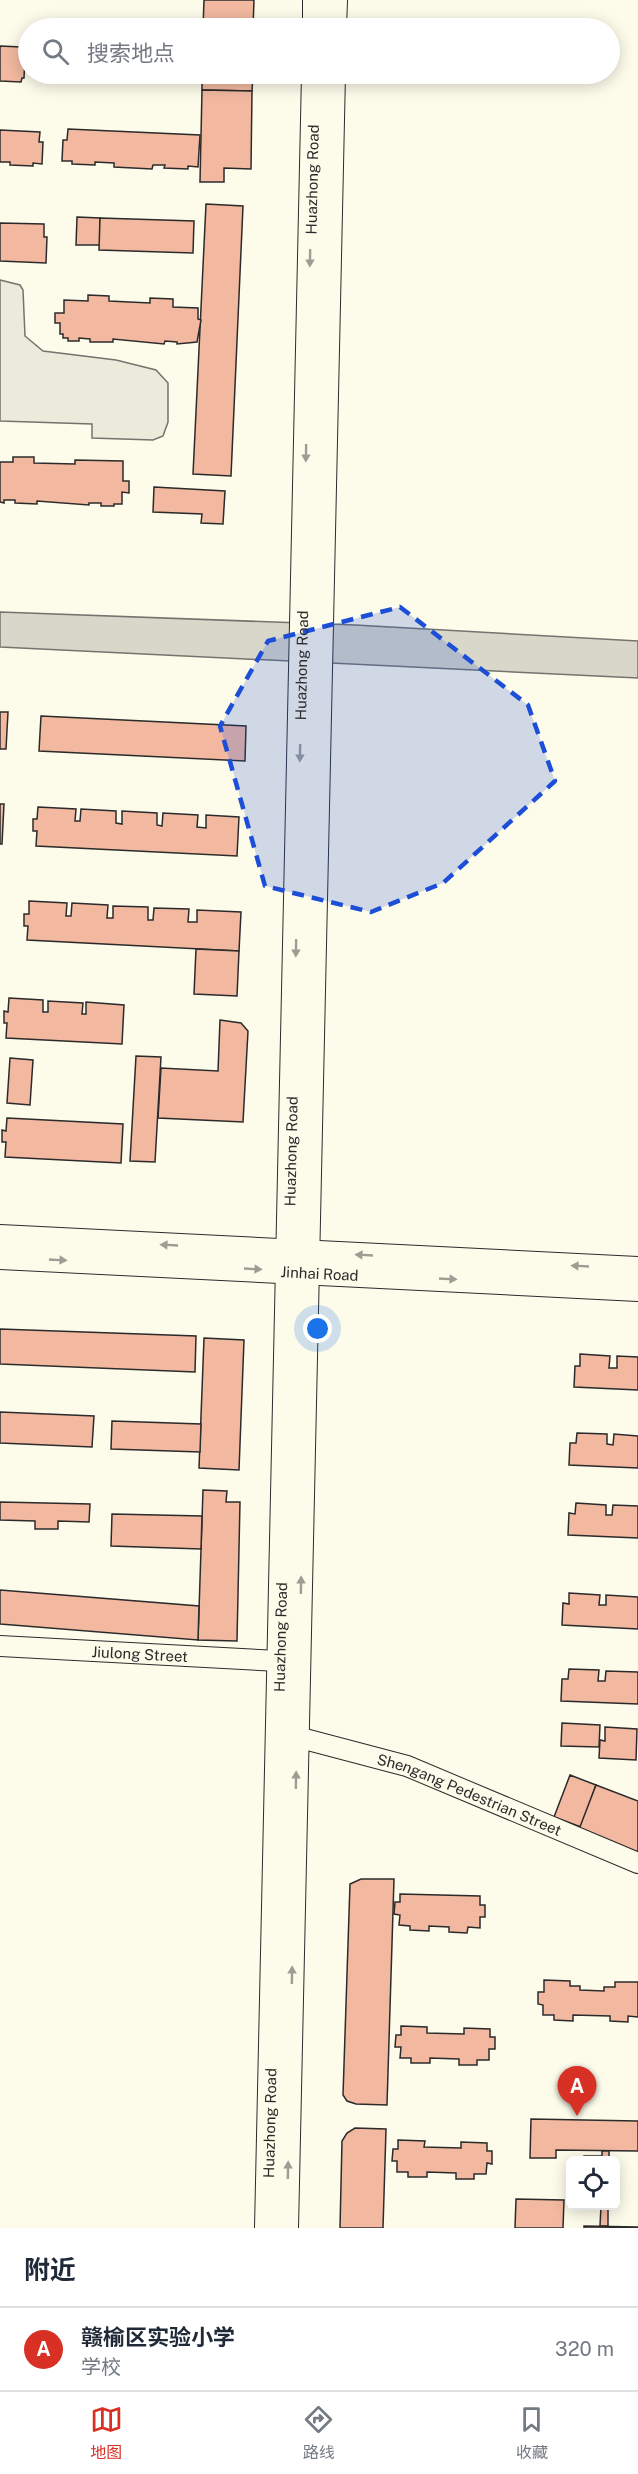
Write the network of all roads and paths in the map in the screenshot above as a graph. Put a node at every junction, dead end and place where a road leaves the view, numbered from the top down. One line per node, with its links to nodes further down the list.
1 (315, 0): 3 (main road)
2 (335, 0): 4 (main road)
3 (315, 18)
4 (334, 18)
5 (314, 84): 9 (main road, Huazhong Road, one-way to 9)
6 (333, 84): 9 (main road, Huazhong Road)
7 (0, 1237): 9 (main road, Jinhai Road, one-way to 7)
8 (0, 1257): 9 (main road, Jinhai Road, one-way to 9)
9 (298, 1262): 10 (main road, Jinhai Road, one-way to 9); 11 (main road, Jinhai Road, one-way to 11); 13 (main road, Huazhong Road); 14 (main road, Huazhong Road, one-way to 9)
10 (638, 1269)
11 (638, 1288)
12 (0, 1646): 13 (street, Jiulong Street)
13 (279, 1661): 16 (main road, Huazhong Road)
14 (297, 1737): 15 (street, Shengang Pedestrian Street); 17 (main road, Huazhong Road, one-way to 14)
15 (638, 1863)
16 (267, 2228)
17 (286, 2228)

